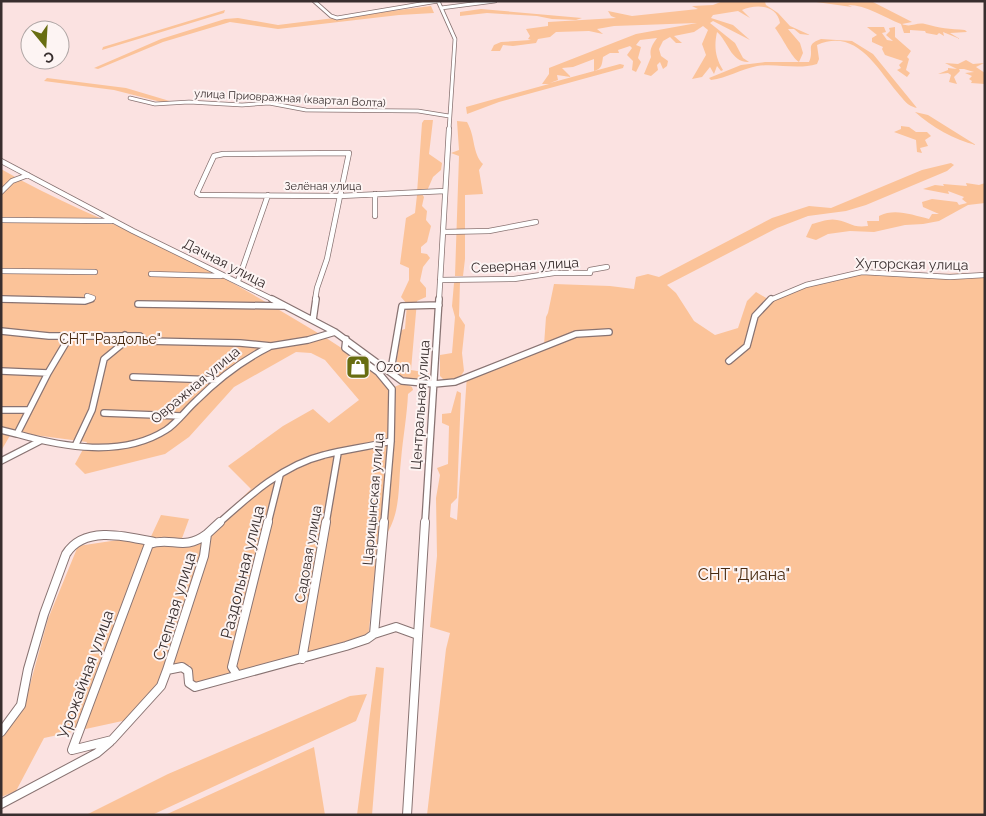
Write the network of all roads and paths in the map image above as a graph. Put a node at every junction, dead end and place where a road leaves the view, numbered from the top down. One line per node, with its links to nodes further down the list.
1 (314, 1): 2 (street)
2 (438, 1): 4 (street, Центральная улица)
3 (495, 1): 4 (street)
4 (441, 8): 6 (street, Центральная улица)
5 (130, 98): 6 (street, улица Приовражная (квартал Волта))
6 (450, 116): 9 (street, Центральная улица)
7 (1, 161): 8 (street, Дачная улица)
8 (28, 175): 10 (street); 16 (street, Дачная улица)
9 (445, 190): 11 (street, Зелёная улица); 18 (street, Центральная улица)
10 (1, 192)
11 (376, 194): 13 (street, Зелёная улица); 14 (street)
12 (268, 195): 13 (street, Зелёная улица); 13 (street, Зелёная улица); 26 (street)
13 (339, 195): 32 (street)
14 (375, 216)
15 (1, 220): 16 (street)
16 (112, 220): 24 (street, Дачная улица)
17 (536, 222): 18 (street)
18 (443, 232): 25 (street, Центральная улица)
19 (607, 267): 25 (street, Северная улица)
20 (1, 270): 21 (street)
21 (96, 272)
22 (151, 274): 24 (street)
23 (985, 275): 40 (street, Хуторская улица)
24 (225, 276): 26 (street, Дачная улица)
25 (440, 280): 30 (street, Центральная улица)
26 (238, 281): 31 (street, Дачная улица)
27 (87, 296): 28 (street)
28 (1, 299)
29 (138, 304): 31 (street)
30 (439, 304): 41 (street); 46 (street, Центральная улица)
31 (285, 306): 32 (street, Дачная улица)
32 (313, 320): 34 (street, Дачная улица)
33 (1, 331): 37 (street)
34 (336, 332): 38 (street, Дачная улица); 39 (street)
35 (609, 332): 46 (street, Дачная улица)
36 (125, 335): 37 (street); 39 (street); 55 (street)
37 (70, 336): 43 (street)
38 (346, 340): 41 (street, Дачная улица); 54 (street, Царицынская улица)
39 (271, 346): 45 (street, Овражная улица)
40 (729, 361)
41 (388, 370): 46 (street, Дачная улица)
42 (1, 371): 43 (street)
43 (48, 373): 48 (street)
44 (133, 377): 45 (street)
45 (218, 380): 50 (street, Овражная улица)
46 (434, 384): 62 (street, Центральная улица)
47 (1, 410): 48 (street)
48 (29, 410): 52 (street)
49 (104, 412): 50 (street)
50 (181, 416): 55 (street, Овражная улица)
51 (1, 430): 52 (street, Овражная улица)
52 (17, 434): 53 (street, Овражная улица)
53 (40, 441): 55 (street, Овражная улица); 57 (street)
54 (391, 441): 56 (street); 61 (street, Царицынская улица)
55 (76, 444)
56 (338, 453): 58 (street); 63 (street, Садовая улица)
57 (1, 461)
58 (280, 475): 59 (street); 65 (street, Раздольная улица)
59 (207, 534): 60 (street); 64 (street, Степная улица)
60 (154, 542): 66 (street); 67 (street, Урожайная улица)
61 (374, 634): 62 (street); 63 (street, Степная улица)
62 (418, 635): 69 (street, Центральная улица)
63 (302, 659): 65 (street, Степная улица)
64 (167, 670): 65 (street, Степная улица); 67 (street)
65 (237, 675)
66 (1, 732)
67 (112, 740): 68 (street)
68 (1, 804)
69 (407, 815)

